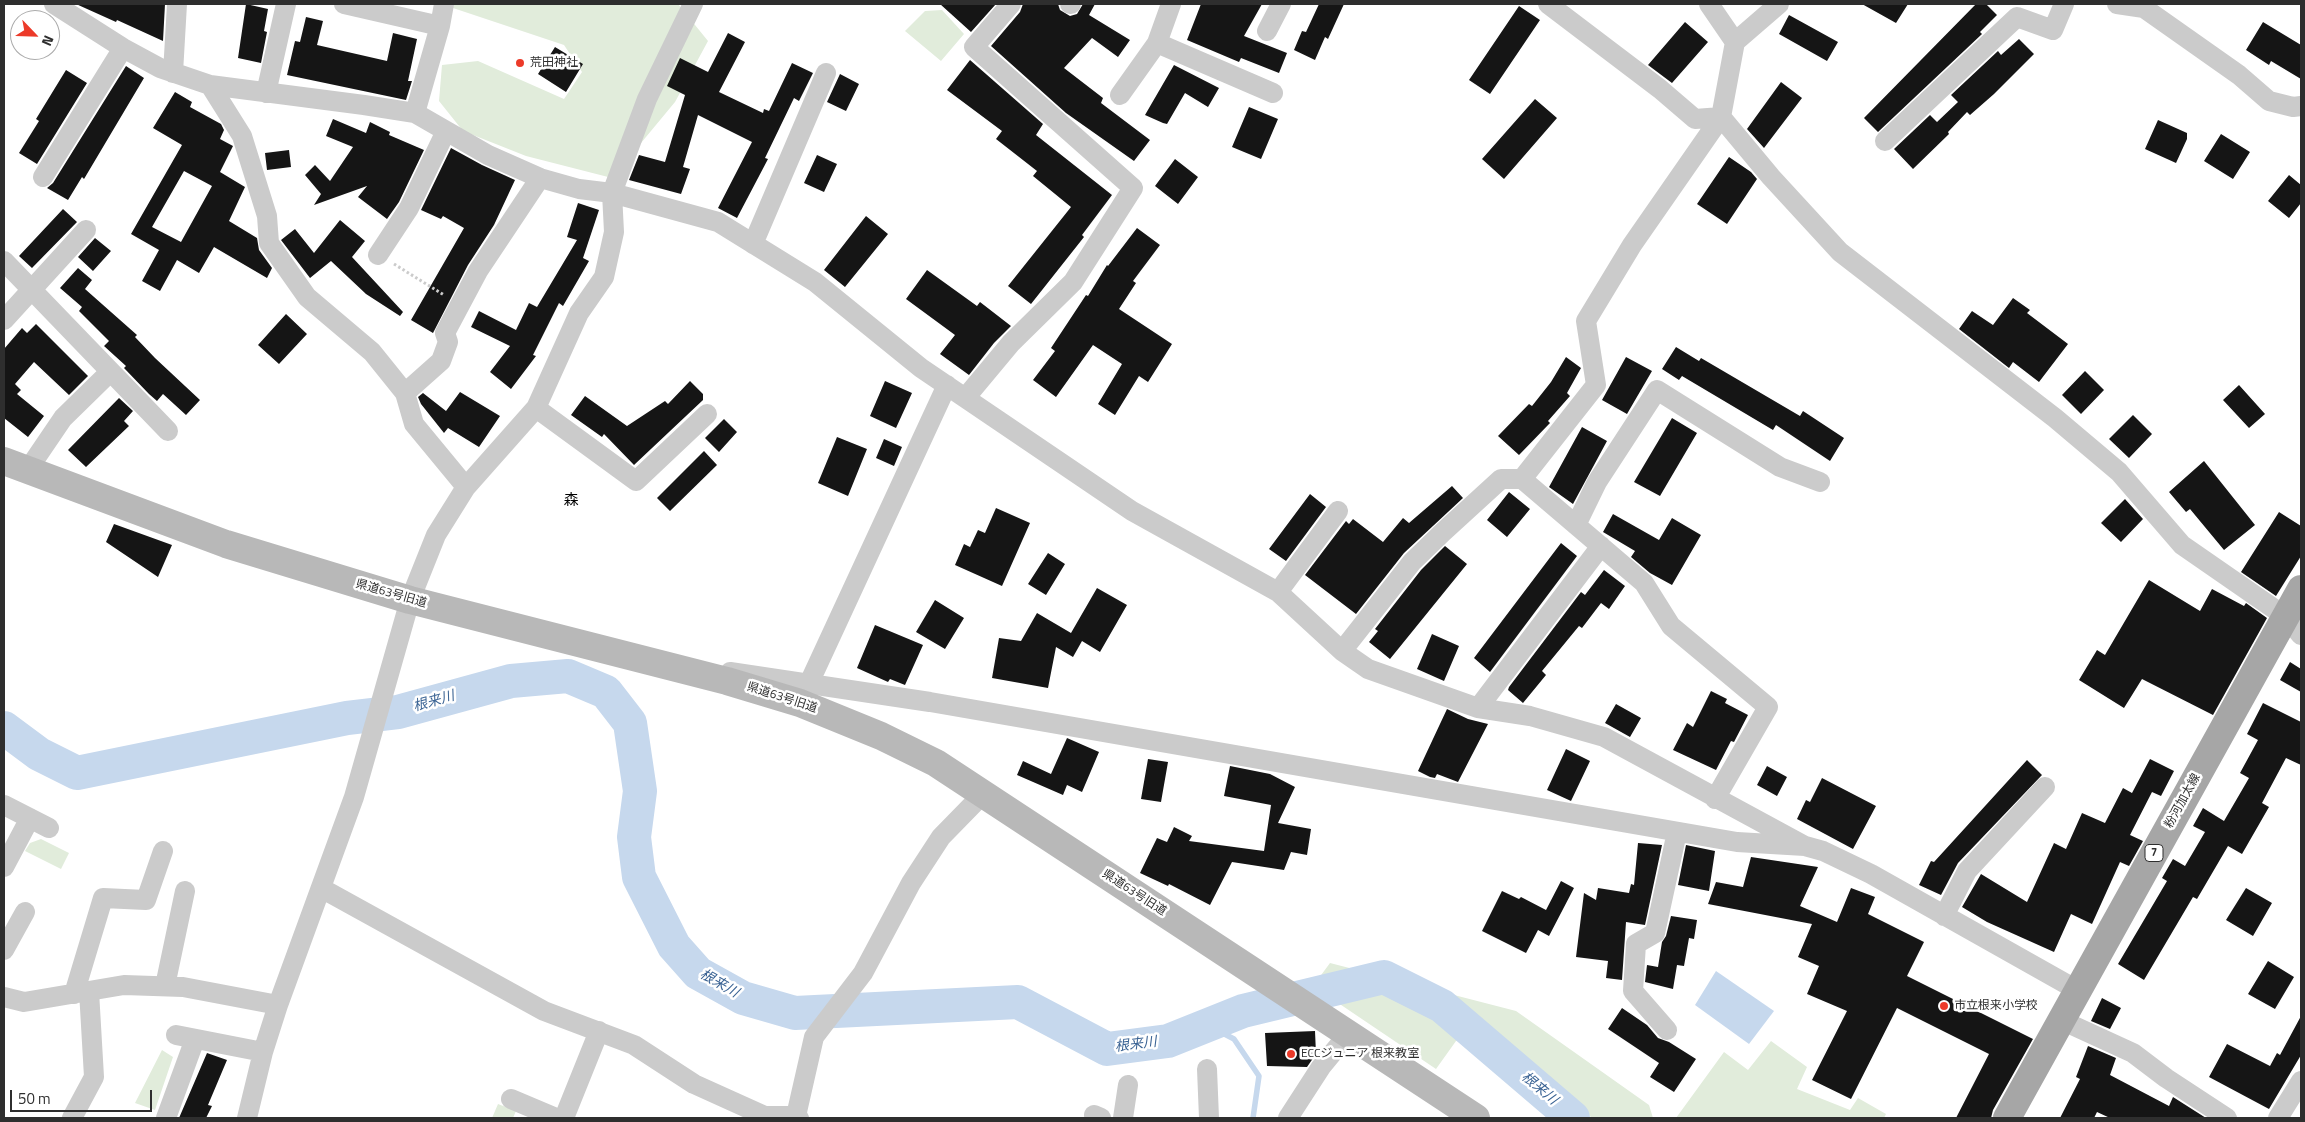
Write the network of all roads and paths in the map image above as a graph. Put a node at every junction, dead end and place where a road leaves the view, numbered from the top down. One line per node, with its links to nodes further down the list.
1 (54, 4): 19 (street)
2 (177, 4): 20 (street)
3 (286, 4): 23 (street)
4 (344, 4): 15 (street)
5 (444, 4): 15 (street)
6 (693, 4): 33 (street)
7 (1011, 4): 44 (street)
8 (1171, 4): 18 (street)
9 (1281, 4): 16 (street)
10 (1548, 4): 28 (street)
11 (1709, 4): 17 (street)
12 (1779, 4): 17 (street)
13 (2064, 4): 30 (street)
14 (2117, 4): 26 (street)
15 (440, 26): 27 (street)
16 (1267, 31)
17 (1735, 42): 28 (street)
18 (1156, 43): 24 (street); 25 (street)
19 (123, 48): 20 (street); 31 (street)
20 (173, 73): 22 (street)
21 (826, 73): 35 (street)
22 (210, 86): 23 (street); 43 (street)
23 (266, 93): 27 (street)
24 (1120, 94)
25 (1273, 94)
26 (2301, 106)
27 (415, 113): 29 (street)
28 (1721, 118): 49 (street); 58 (street)
29 (446, 131): 32 (street); 36 (street)
30 (1885, 141)
31 (43, 178)
32 (540, 178): 33 (street); 39 (street)
33 (612, 193): 35 (street); 45 (street)
34 (86, 230): 38 (street)
35 (753, 244): 42 (street)
36 (378, 255): 39 (path)
37 (4, 261): 38 (street)
38 (30, 291): 40 (street); 41 (street)
39 (460, 305): 43 (street)
40 (4, 320)
41 (110, 372): 47 (street); 48 (street)
42 (947, 385): 44 (street); 60 (street)
43 (404, 393): 51 (street)
44 (966, 398): 56 (street)
45 (536, 408): 46 (street); 51 (street)
46 (707, 414)
47 (168, 430)
48 (16, 466): 57 (street, 県道63号旧道)
49 (1522, 479): 53 (street); 59 (street)
50 (1820, 482): 53 (street)
51 (466, 488): 57 (street)
52 (1338, 511): 56 (street)
53 (1576, 525): 54 (street)
54 (1601, 546): 61 (street); 64 (street)
55 (2301, 589): 58 (main road, 粉河加太線 / 7)
56 (1278, 592): 59 (street)
57 (410, 600): 60 (street, 県道63号旧道); 72 (street)
58 (2294, 626): 78 (main road, 粉河加太線 / 7)
59 (1342, 651): 61 (street)
60 (805, 694): 63 (street, 県道63号旧道); 68 (street)
61 (1478, 708): 64 (street)
62 (2046, 787): 75 (street)
63 (982, 794): 83 (street, 県道63号旧道); 91 (street)
64 (1715, 800): 69 (street)
65 (4, 805): 66 (street)
66 (30, 818): 67 (street); 71 (street)
67 (49, 828)
68 (1677, 832): 69 (street); 84 (street)
69 (1805, 846): 75 (street)
70 (163, 850): 79 (street)
71 (4, 867)
72 (321, 888): 81 (street); 85 (street)
73 (185, 891): 77 (street)
74 (25, 912): 76 (street)
75 (1944, 916): 78 (street)
76 (4, 950)
77 (165, 986): 79 (street); 81 (street)
78 (2077, 990): 82 (main road, 粉河加太線 / 7)
79 (82, 993): 80 (street); 92 (street)
80 (4, 998)
81 (278, 1005): 86 (street)
82 (2061, 1020): 101 (main road, 粉河加太線 / 7); 102 (street)
83 (1339, 1026): 99 (street); 100 (street, 県道63号旧道)
84 (1667, 1030)
85 (599, 1032): 91 (street); 96 (street)
86 (263, 1052): 93 (street); 94 (street)
87 (1207, 1069): 98 (street)
88 (2301, 1081): 103 (street)
89 (1128, 1085): 97 (street)
90 (510, 1099): 95 (street)
91 (797, 1117)
92 (72, 1118)
93 (166, 1118)
94 (248, 1118)
95 (556, 1118)
96 (564, 1118)
97 (1123, 1118)
98 (1209, 1118)
99 (1288, 1118)
100 (1476, 1118)
101 (2007, 1118)
102 (2227, 1118)
103 (2278, 1118)

